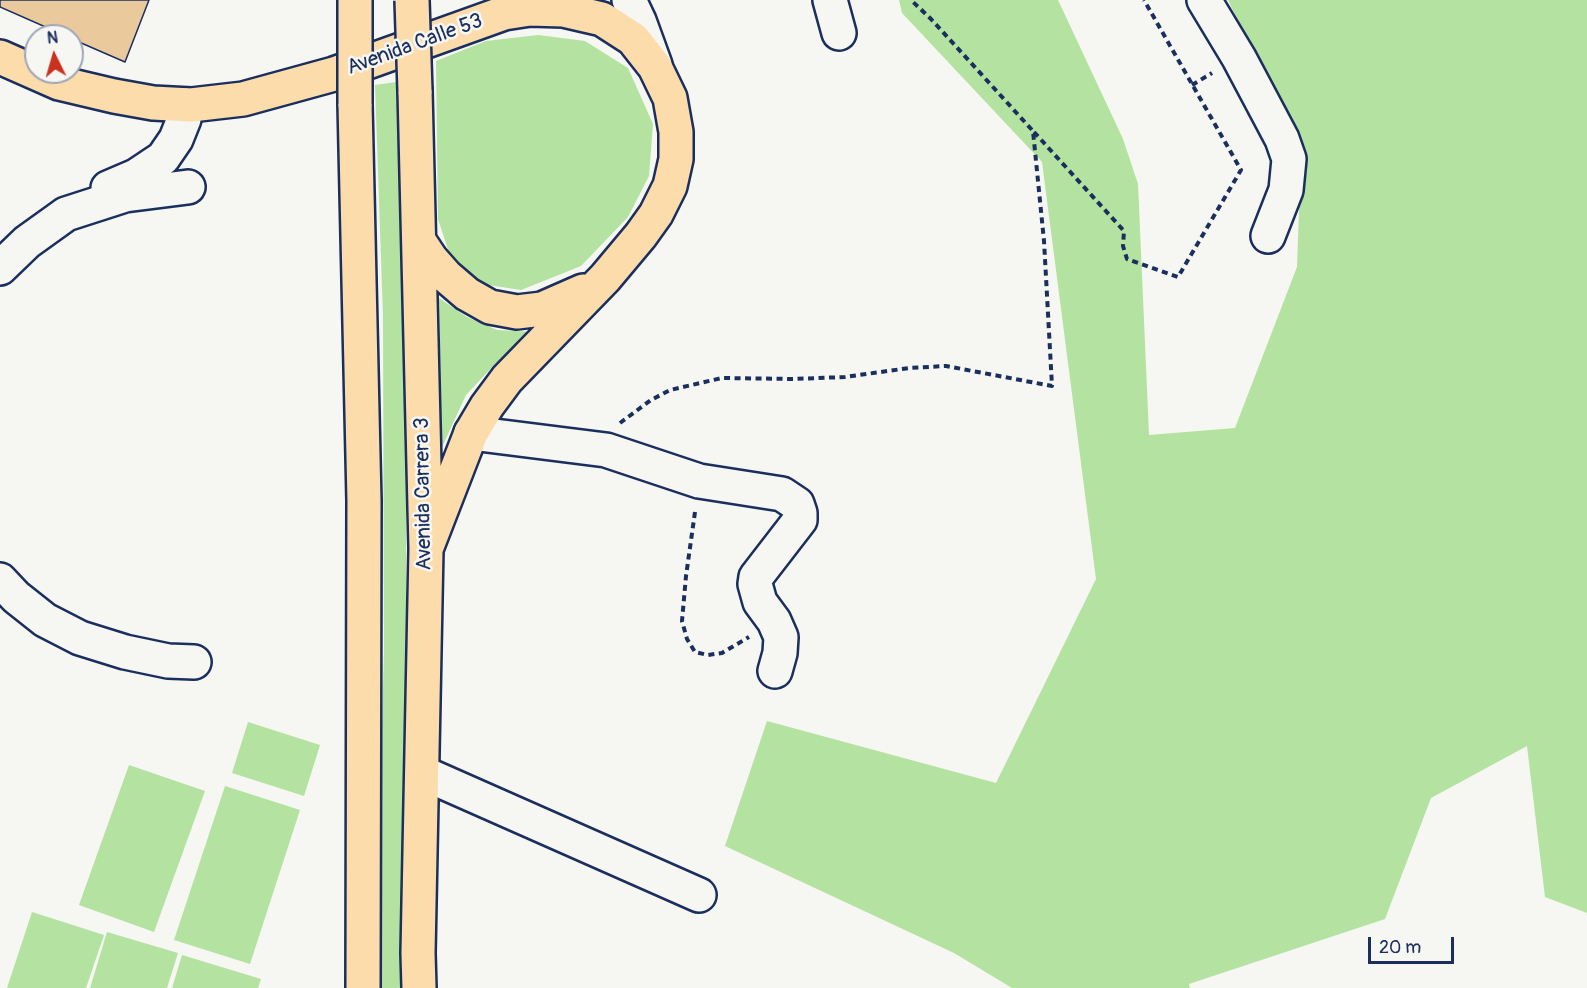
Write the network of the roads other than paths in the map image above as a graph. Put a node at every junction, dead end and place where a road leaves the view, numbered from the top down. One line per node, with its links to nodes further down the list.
1 (355, 0): 24 (main road, bridge)
2 (412, 0): 14 (main road, Avenida Carrera 3, bridge)
3 (628, 0): 9 (street)
4 (830, 0): 7 (street)
5 (1204, 0): 13 (street)
6 (485, 11): 9 (main road, Avenida Calle 53); 10 (main road, Avenida Calle 53)
7 (839, 33)
8 (0, 57): 10 (main road, Avenida Calle 53)
9 (656, 67): 16 (main road, Avenida Calle 53)
10 (185, 105): 12 (street)
11 (188, 187): 12 (street)
12 (66, 214): 15 (street)
13 (1268, 236)
14 (419, 241): 16 (main road, Avenida Calle 53); 18 (main road, Avenida Carrera 3)
15 (0, 268)
16 (605, 279): 17 (main road, Avenida Calle 53)
17 (471, 433): 18 (main road, Avenida Calle 53); 21 (street)
18 (426, 549): 22 (main road, Avenida Carrera 3)
19 (0, 580): 20 (street)
20 (194, 662)
21 (775, 671)
22 (423, 773): 23 (street); 25 (main road, Avenida Carrera 3)
23 (699, 896)
24 (363, 988)
25 (419, 988)

